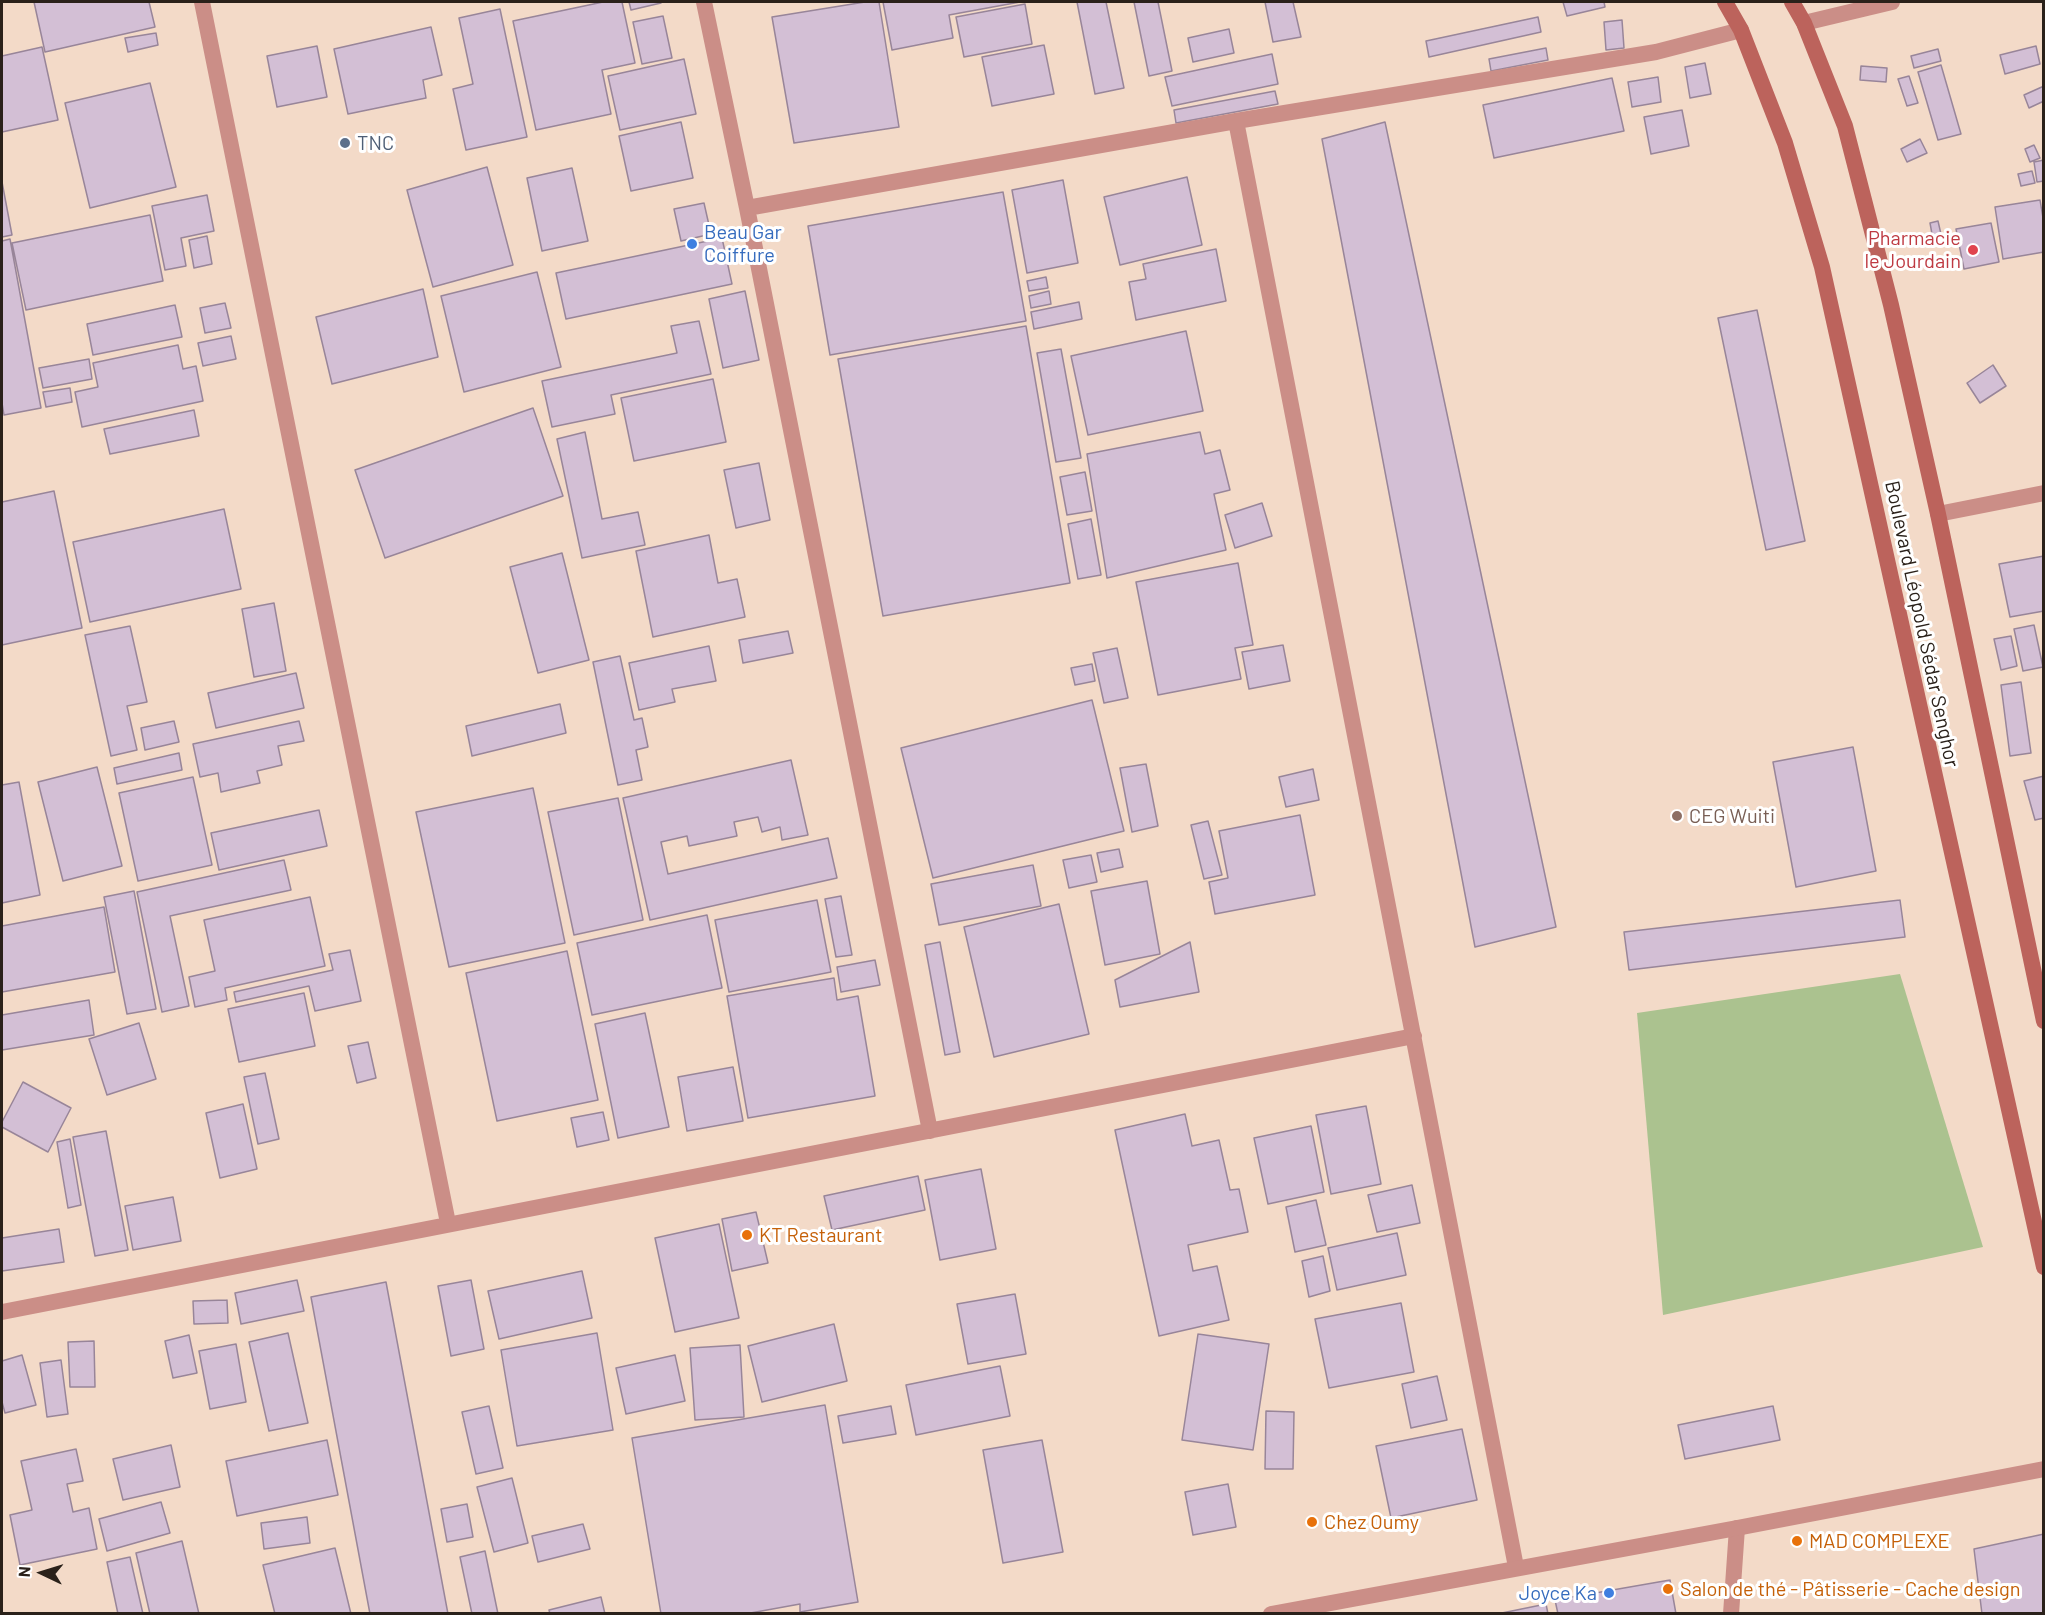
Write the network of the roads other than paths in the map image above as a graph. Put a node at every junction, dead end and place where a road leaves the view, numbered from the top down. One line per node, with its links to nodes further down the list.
1 (202, 2): 16 (street)
2 (704, 2): 9 (street)
3 (1725, 2): 7 (main road, Boulevard Léopold Sédar Senghor)
4 (1792, 2): 6 (main road, Boulevard Léopold Sédar Senghor)
5 (1892, 2): 6 (street)
6 (1804, 24): 11 (main road, Boulevard Léopold Sédar Senghor)
7 (1742, 30): 8 (street); 17 (main road, Boulevard Léopold Sédar Senghor)
8 (1236, 121): 9 (street); 14 (street)
9 (747, 208): 15 (street)
10 (2043, 493): 11 (street)
11 (1938, 514): 12 (main road, Boulevard Léopold Sédar Senghor)
12 (2041, 1002): 13 (main road, Boulevard Léopold Sédar Senghor)
13 (2043, 1021)
14 (1414, 1036): 15 (street); 21 (street)
15 (930, 1131): 16 (street)
16 (448, 1223): 18 (street)
17 (2043, 1267)
18 (2, 1312)
19 (2043, 1469): 20 (street)
20 (1737, 1528): 21 (street); 23 (street)
21 (1516, 1567): 22 (street)
22 (1271, 1614)
23 (1731, 1614)

